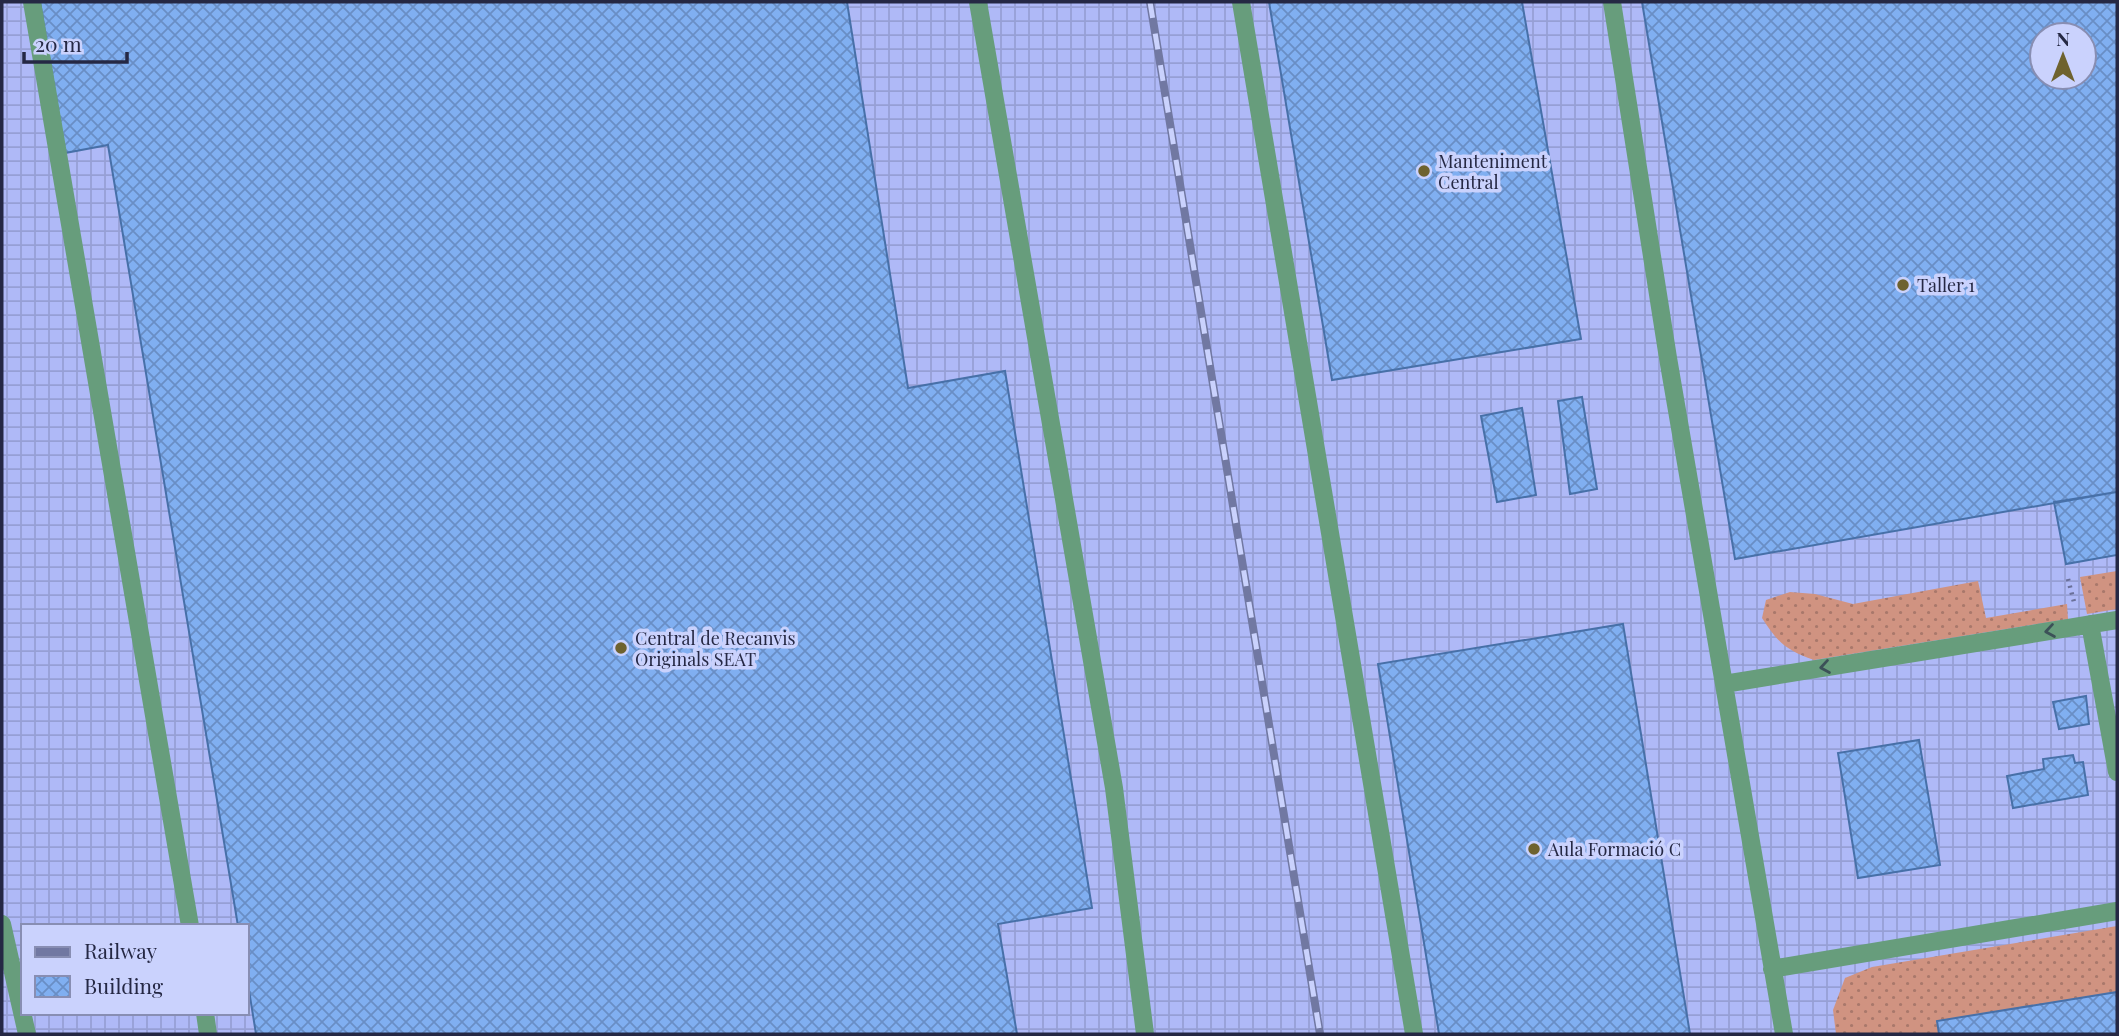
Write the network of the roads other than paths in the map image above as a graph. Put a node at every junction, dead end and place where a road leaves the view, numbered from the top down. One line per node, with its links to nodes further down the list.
1 (32, 2): 11 (lane)
2 (978, 2): 18 (lane)
3 (1241, 2): 19 (lane)
4 (1612, 2): 7 (lane)
5 (2117, 620): 6 (lane)
6 (2090, 624): 7 (lane, one-way to 7); 8 (lane)
7 (1724, 684): 12 (lane)
8 (2117, 772)
9 (2117, 911): 12 (lane)
10 (2, 924): 13 (lane)
11 (190, 924)
12 (1772, 968): 20 (lane)
13 (21, 1008)
14 (23, 1015): 16 (lane)
15 (205, 1015): 17 (lane)
16 (27, 1034)
17 (208, 1034)
18 (1145, 1034)
19 (1414, 1034)
20 (1784, 1034)

